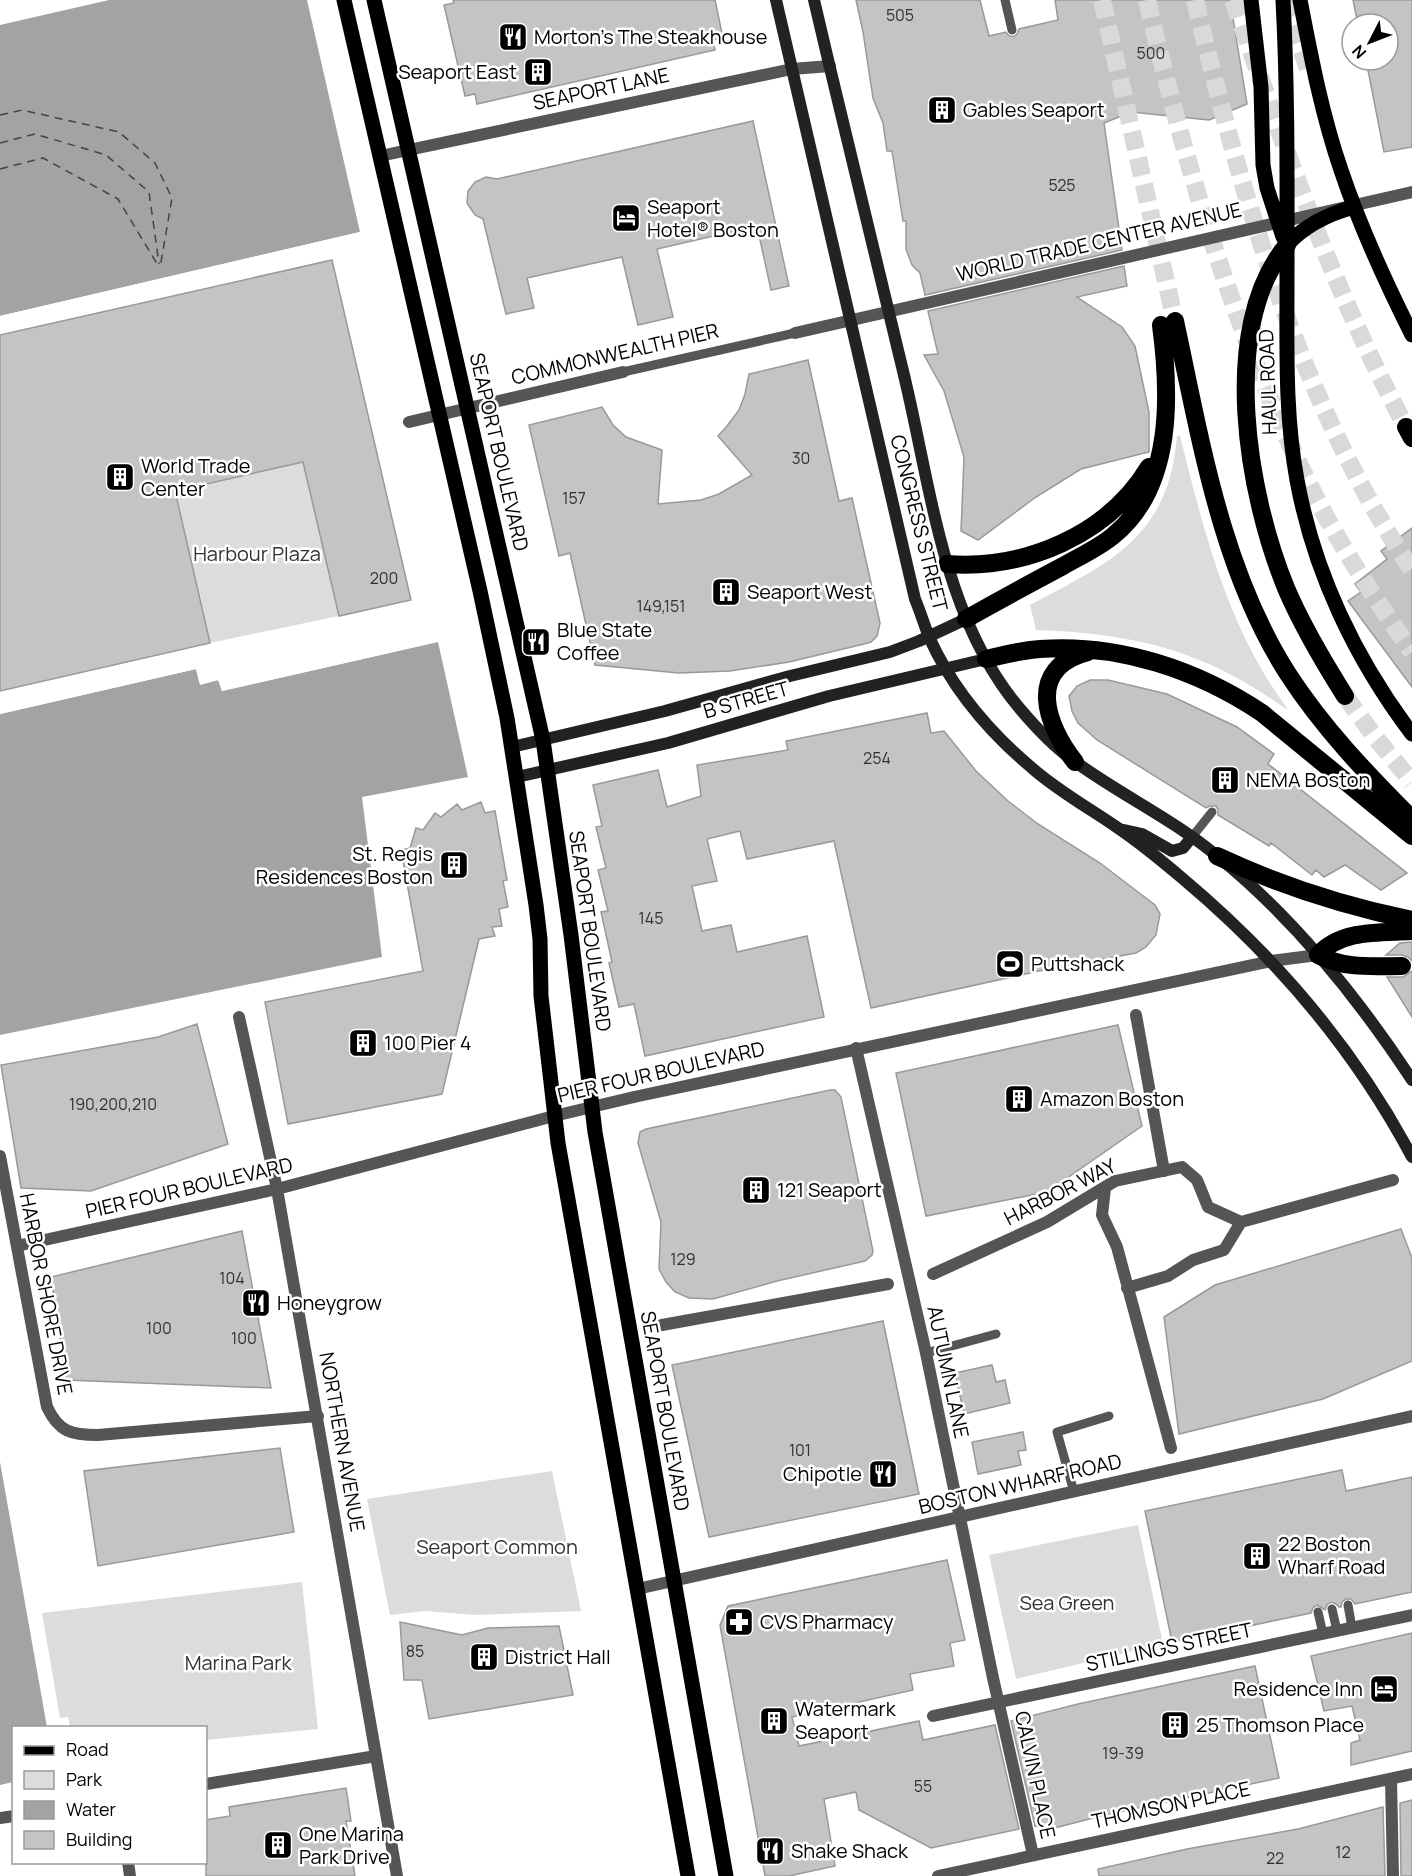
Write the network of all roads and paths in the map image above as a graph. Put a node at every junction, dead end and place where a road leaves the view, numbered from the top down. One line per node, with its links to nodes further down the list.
1 (344, 0): 13 (main road)
2 (374, 0): 12 (main road, SEAPORT BOULEVARD)
3 (776, 0): 11 (main road, CONGRESS STREET)
4 (814, 0): 10 (main road, CONGRESS STREET)
5 (1005, 0): 9 (lane)
6 (1251, 0): 16 (main road)
7 (1283, 0): 16 (main road, HAUL ROAD)
8 (1300, 0): 15 (main road)
9 (1012, 30)
10 (830, 66): 11 (street, SEAPORT LANE); 22 (main road, CONGRESS STREET)
11 (792, 69): 12 (street, SEAPORT LANE); 24 (main road, CONGRESS STREET)
12 (409, 150): 13 (street, SEAPORT LANE); 30 (main road, SEAPORT BOULEVARD)
13 (380, 156): 31 (main road)
14 (1412, 193): 15 (lane); 17 (street, WORLD TRADE CENTER AVENUE)
15 (1354, 207): 16 (main road); 18 (main road)
16 (1287, 245): 28 (highway); 29 (main road, HAUL ROAD)
17 (795, 333): 19 (lane, COMMONWEALTH PIER)
18 (1412, 335)
19 (623, 372): 20 (street, COMMONWEALTH PIER)
20 (409, 422)
21 (1164, 422): 22 (highway); 23 (highway); 36 (highway)
22 (947, 564): 23 (main road, CONGRESS STREET)
23 (966, 619): 24 (main road, B STREET); 26 (main road, CONGRESS STREET)
24 (929, 636): 27 (main road, CONGRESS STREET); 30 (main road, B STREET)
25 (1099, 651): 26 (highway); 32 (highway); 38 (highway)
26 (986, 659): 27 (main road, B STREET); 32 (main road, CONGRESS STREET)
27 (946, 669): 33 (main road, B STREET); 37 (main road, CONGRESS STREET)
28 (1345, 696)
29 (1412, 734)
30 (543, 740): 31 (main road, B STREET); 33 (main road, SEAPORT BOULEVARD)
31 (512, 747): 34 (main road)
32 (1075, 762): 39 (main road, CONGRESS STREET)
33 (546, 771): 34 (main road, B STREET); 50 (main road, SEAPORT BOULEVARD)
34 (517, 777): 51 (main road)
35 (1212, 812): 39 (lane)
36 (1412, 819)
37 (1120, 829): 39 (main road); 44 (main road, CONGRESS STREET)
38 (1412, 836)
39 (1192, 837): 40 (main road, CONGRESS STREET)
40 (1217, 855): 41 (highway); 43 (main road, CONGRESS STREET)
41 (1412, 920)
42 (1412, 931): 43 (highway)
43 (1318, 955): 44 (street, PIER FOUR BOULEVARD); 45 (highway); 49 (main road, CONGRESS STREET)
44 (1271, 961): 48 (street, PIER FOUR BOULEVARD); 53 (main road, CONGRESS STREET)
45 (1402, 966)
46 (1136, 1015): 54 (street)
47 (239, 1017): 57 (street, NORTHERN AVENUE)
48 (856, 1048): 50 (street, PIER FOUR BOULEVARD); 65 (street, AUTUMN LANE)
49 (1412, 1080)
50 (591, 1107): 51 (street, PIER FOUR BOULEVARD); 72 (main road, SEAPORT BOULEVARD)
51 (554, 1116): 57 (street, PIER FOUR BOULEVARD); 73 (main road)
52 (0, 1156): 59 (street, HARBOR SHORE DRIVE)
53 (1412, 1157)
54 (1164, 1171): 56 (street, HARBOR WAY); 58 (street, HARBOR WAY)
55 (1393, 1180): 58 (street)
56 (1104, 1188): 60 (street, HARBOR WAY); 62 (street)
57 (277, 1189): 59 (street, PIER FOUR BOULEVARD); 66 (street, NORTHERN AVENUE)
58 (1241, 1222): 62 (street)
59 (17, 1246): 66 (street, HARBOR SHORE DRIVE)
60 (933, 1274)
61 (888, 1284): 63 (street)
62 (1127, 1288): 69 (street)
63 (662, 1325)
64 (996, 1334): 65 (lane)
65 (926, 1353): 71 (street, AUTUMN LANE)
66 (318, 1416): 83 (street, NORTHERN AVENUE)
67 (1109, 1416): 70 (lane)
68 (1412, 1416): 70 (street, BOSTON WHARF ROAD)
69 (1171, 1448)
70 (1074, 1492): 71 (street, BOSTON WHARF ROAD)
71 (961, 1517): 72 (street, BOSTON WHARF ROAD); 81 (street, AUTUMN LANE)
72 (674, 1581): 73 (street, BOSTON WHARF ROAD); 90 (main road, SEAPORT BOULEVARD)
73 (637, 1589): 89 (main road)
74 (1348, 1605): 78 (lane)
75 (1332, 1609): 79 (lane)
76 (1318, 1612): 80 (lane)
77 (1412, 1615): 78 (street, STILLINGS STREET)
78 (1353, 1628): 79 (street, STILLINGS STREET)
79 (1337, 1631): 80 (street, STILLINGS STREET)
80 (1323, 1634): 81 (street, STILLINGS STREET)
81 (1000, 1704): 82 (street, STILLINGS STREET); 87 (street, CALVIN PLACE)
82 (933, 1716)
83 (376, 1756): 86 (street); 88 (street, NORTHERN AVENUE)
84 (1412, 1774): 85 (street, THOMSON PLACE)
85 (1391, 1779): 87 (street, THOMSON PLACE); 92 (street)
86 (207, 1784)
87 (1033, 1855): 91 (street, THOMSON PLACE)
88 (398, 1876)
89 (688, 1876)
90 (726, 1876)
91 (938, 1876)
92 (1393, 1876)

